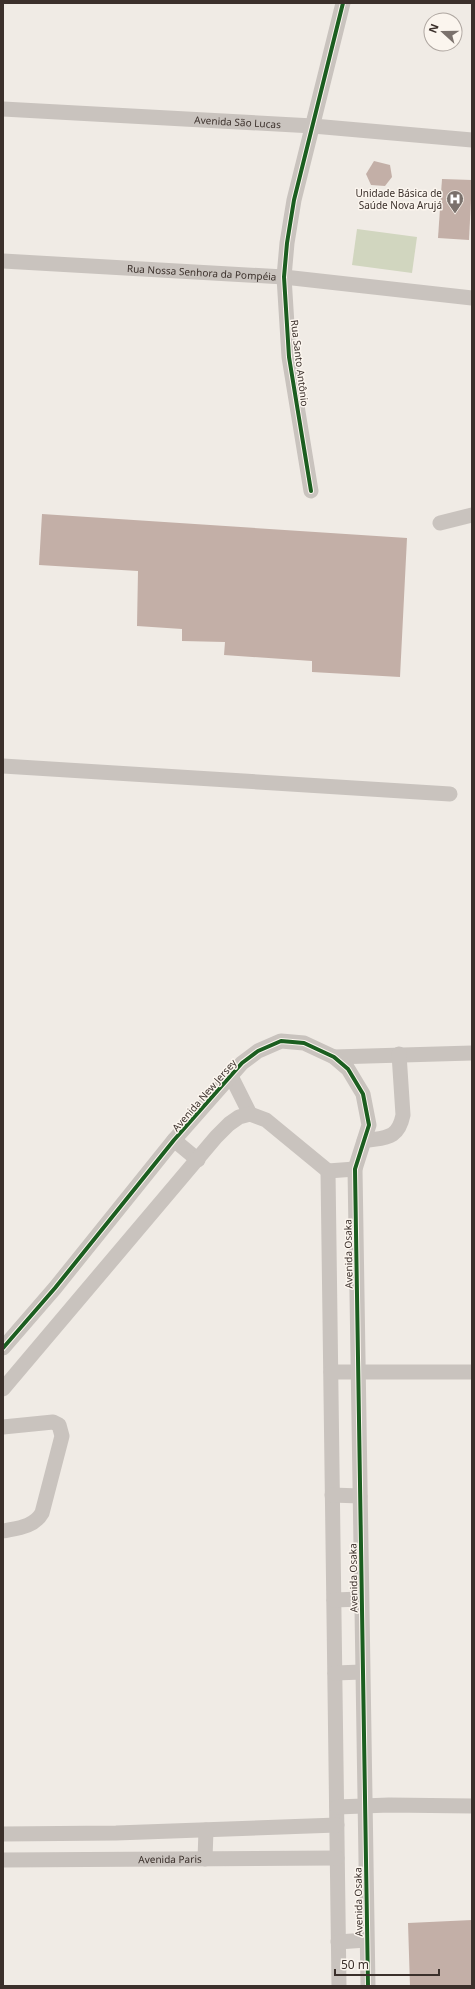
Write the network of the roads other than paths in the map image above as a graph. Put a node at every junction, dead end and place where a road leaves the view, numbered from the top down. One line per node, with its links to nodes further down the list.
1 (343, 3): 3 (street, Rua Santo Antônio)
2 (3, 109): 3 (street, Avenida São Lucas)
3 (313, 126): 4 (street, Avenida São Lucas); 6 (street, Rua Santo Antônio)
4 (472, 140)
5 (3, 261): 6 (street, Rua Nossa Senhora da Pompéia)
6 (284, 278): 7 (street, Rua Nossa Senhora da Pompéia); 8 (street, Rua Santo Antônio)
7 (472, 298)
8 (311, 491)
9 (472, 515): 10 (street)
10 (440, 523)
11 (3, 766): 12 (street)
12 (450, 794)
13 (472, 1053): 14 (street)
14 (399, 1054): 15 (street); 19 (street)
15 (334, 1057): 16 (street, Avenida New Jersey); 19 (street, Avenida New Jersey)
16 (231, 1076): 17 (street); 18 (street, Avenida New Jersey)
17 (250, 1114): 20 (street); 22 (street)
18 (174, 1140): 20 (street); 23 (street, Avenida New Jersey)
19 (364, 1141): 21 (street, Avenida New Jersey)
20 (198, 1160): 27 (street)
21 (355, 1169): 22 (street); 25 (street, Avenida Osaka)
22 (328, 1171): 24 (street, Avenida Osaka)
23 (3, 1348)
24 (331, 1372): 25 (street); 29 (street, Avenida Osaka)
25 (358, 1372): 26 (street); 30 (street, Avenida Osaka)
26 (472, 1372)
27 (3, 1389)
28 (3, 1427): 31 (street)
29 (332, 1495): 30 (street); 33 (street, Avenida Osaka)
30 (360, 1496): 32 (street, Avenida Osaka)
31 (3, 1531)
32 (361, 1599): 33 (street); 34 (street, Avenida Osaka)
33 (334, 1600): 35 (street, Avenida Osaka)
34 (362, 1672): 35 (street); 36 (street, Avenida Osaka)
35 (335, 1673): 38 (street, Avenida Osaka)
36 (364, 1806): 37 (street); 38 (street); 45 (street, Avenida Osaka)
37 (472, 1806)
38 (337, 1807): 39 (street, Avenida Osaka)
39 (337, 1825): 40 (street); 42 (street, Avenida Osaka)
40 (206, 1830): 41 (street); 43 (street)
41 (3, 1834)
42 (337, 1858): 43 (street, Avenida Paris); 46 (street, Avenida Osaka)
43 (205, 1859): 44 (street, Avenida Paris)
44 (3, 1860)
45 (366, 1940): 46 (street); 48 (street, Avenida Osaka)
46 (338, 1942): 47 (street, Avenida Osaka)
47 (339, 1986)
48 (368, 1986)

